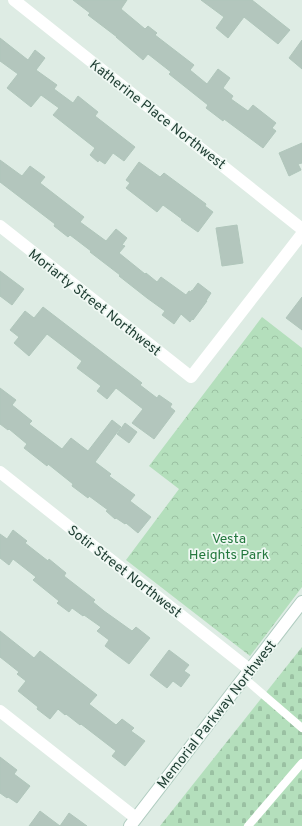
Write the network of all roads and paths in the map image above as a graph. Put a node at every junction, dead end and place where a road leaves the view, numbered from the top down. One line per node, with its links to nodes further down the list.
1 (14, 0): 3 (street, Katherine Place Northwest)
2 (0, 226): 4 (street, Moriarty Street Northwest)
3 (302, 229)
4 (302, 234)
5 (0, 472): 7 (street, Sotir Street Northwest)
6 (302, 602): 7 (street, Memorial Parkway Northwest)
7 (247, 674): 9 (lane); 11 (street, Memorial Parkway Northwest)
8 (0, 711): 11 (street)
9 (302, 728)
10 (302, 763): 12 (lane)
11 (133, 822)
12 (248, 826)

